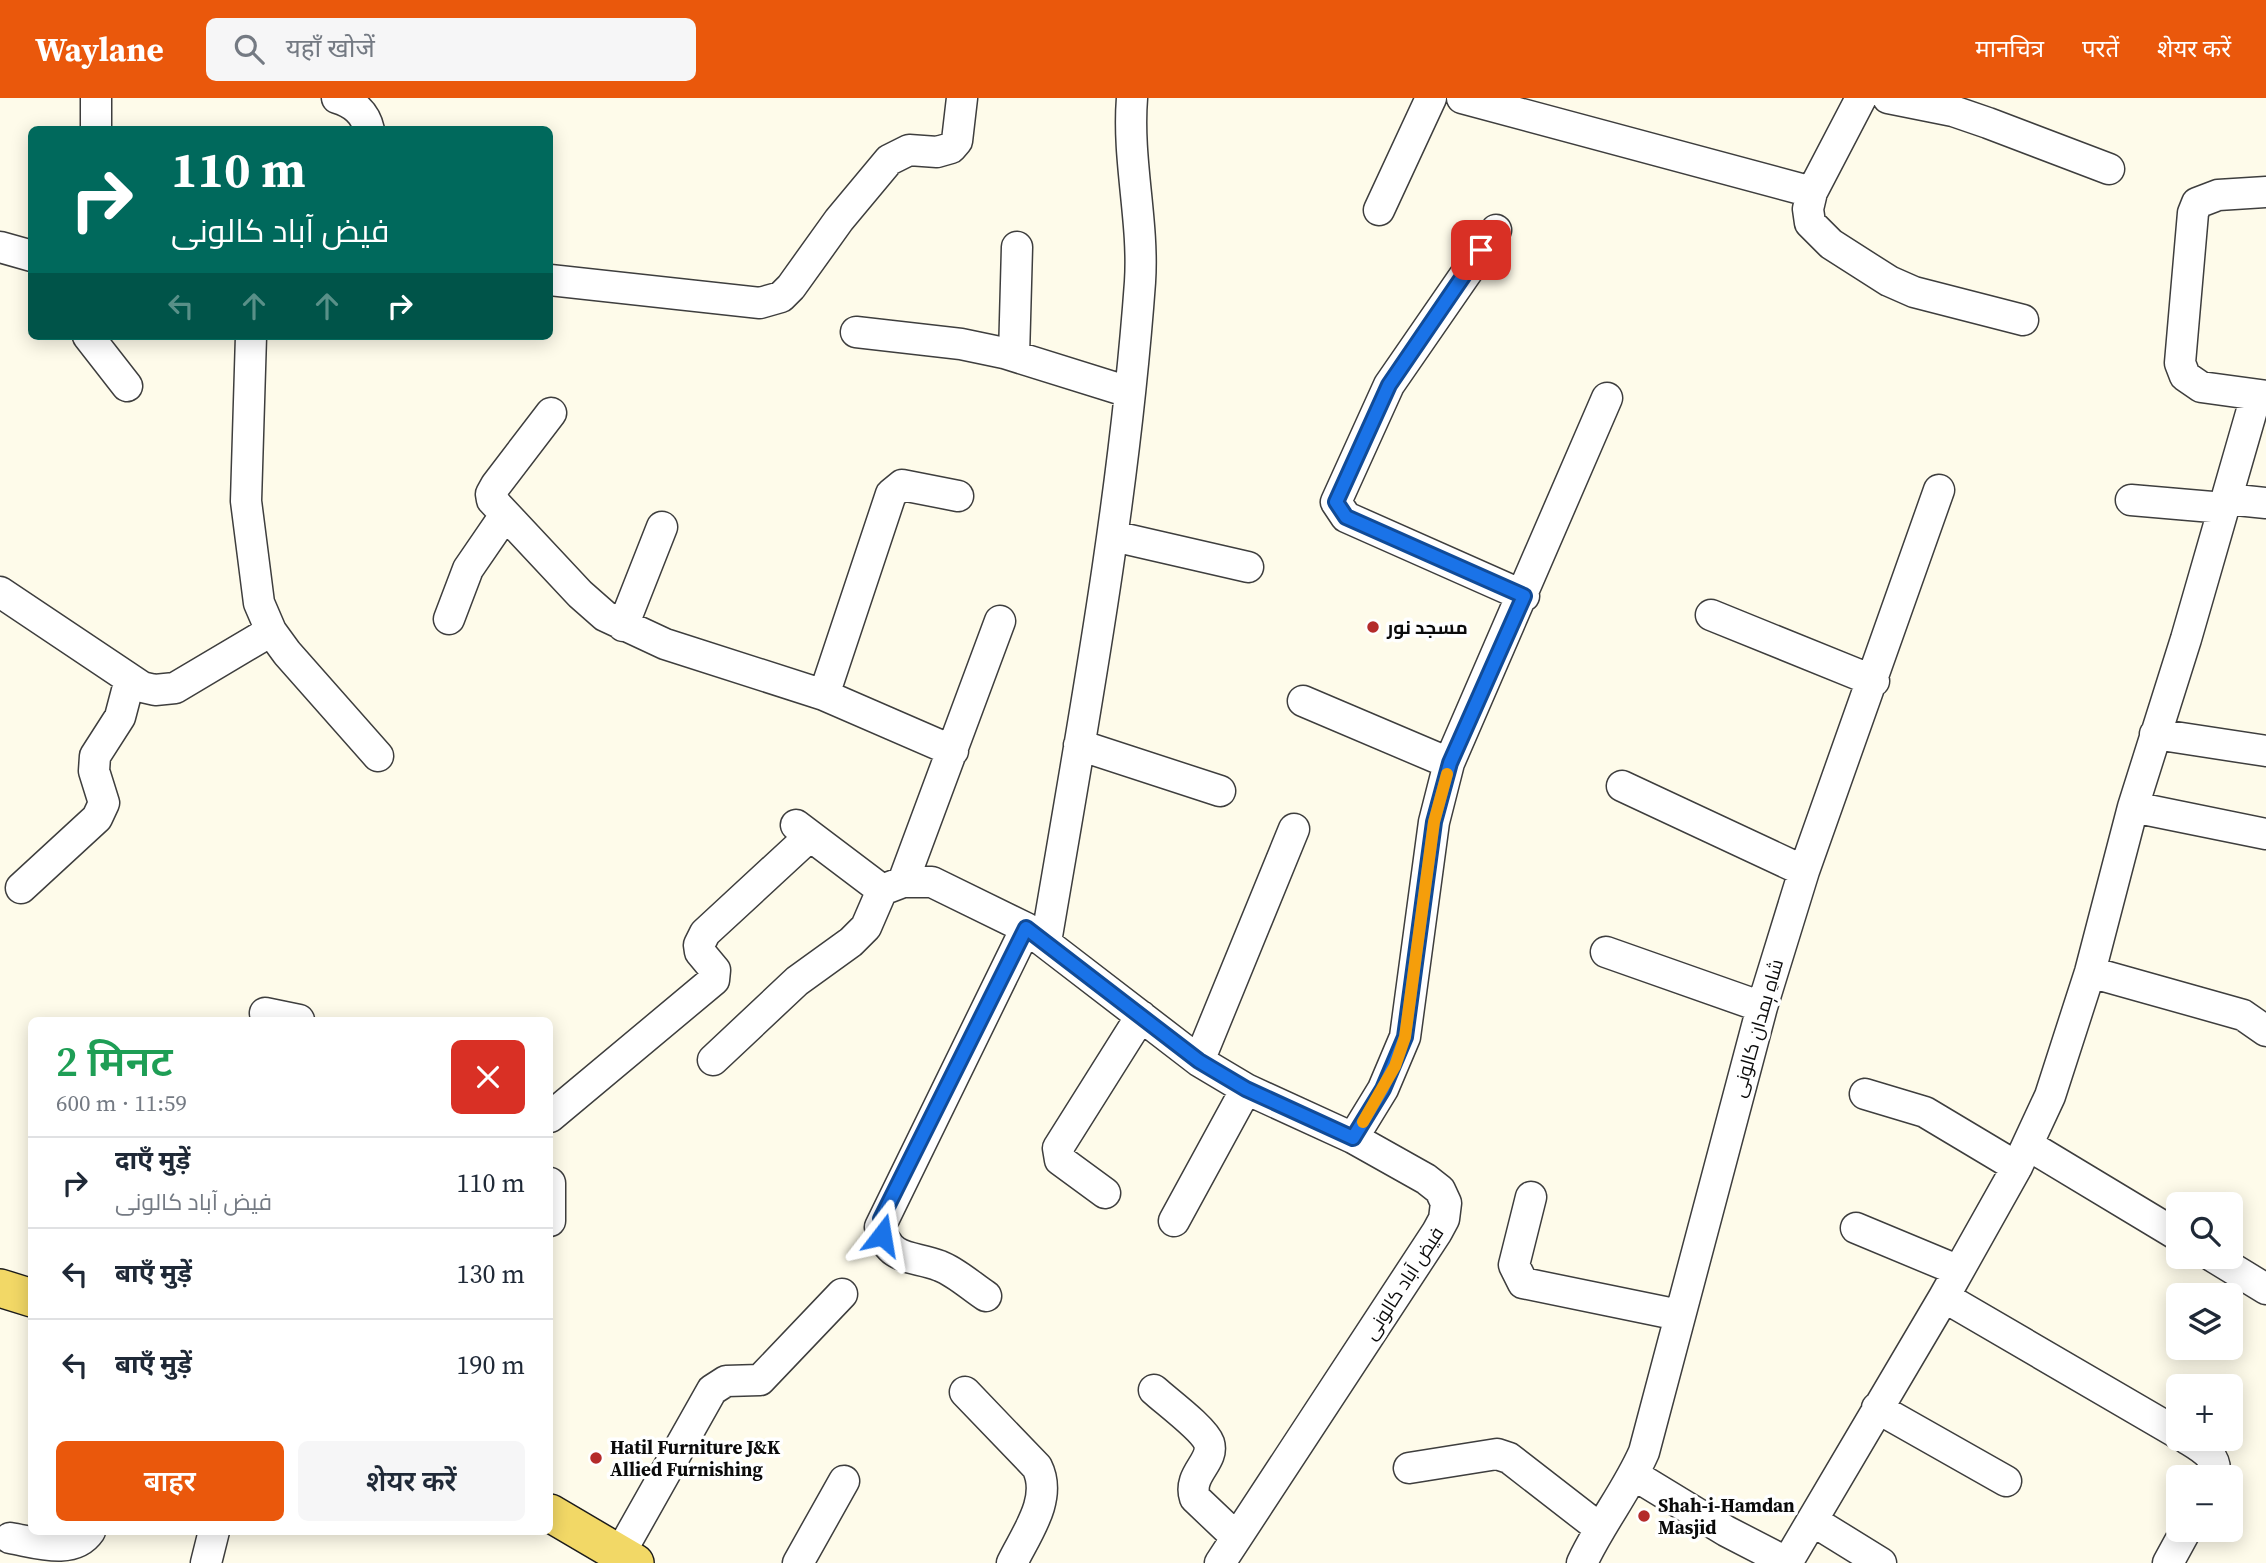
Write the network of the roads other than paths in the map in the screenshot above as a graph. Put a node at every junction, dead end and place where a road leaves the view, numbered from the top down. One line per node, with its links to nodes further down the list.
1 (96, 98): 9 (street)
2 (337, 98): 10 (street)
3 (962, 98): 17 (street)
4 (1132, 98): 24 (street)
5 (1431, 98): 14 (street)
6 (1462, 98): 12 (street)
7 (1861, 98): 12 (street)
8 (1888, 98): 11 (street)
9 (96, 126)
10 (367, 126)
11 (2109, 169)
12 (1812, 192): 18 (street)
13 (2266, 192): 25 (street)
14 (1379, 210)
15 (1496, 230): 38 (street)
16 (1017, 247): 22 (street)
17 (553, 280)
18 (2024, 320)
19 (856, 332): 22 (street)
20 (91, 340): 23 (street)
21 (251, 340): 43 (street)
22 (1014, 356): 24 (street)
23 (127, 386)
24 (1129, 392): 35 (street)
25 (2261, 396): 31 (street)
26 (1607, 398): 38 (street)
27 (551, 413): 33 (street)
28 (1939, 491): 45 (street, شاہِ ہمدان کالونی)
29 (958, 496): 46 (street)
30 (2131, 500): 31 (street)
31 (2226, 503): 32 (street); 48 (street)
32 (2266, 503)
33 (505, 515): 40 (street); 42 (street)
34 (662, 527): 42 (street)
35 (1113, 536): 36 (street); 49 (street)
36 (1248, 567)
37 (0, 592): 44 (street)
38 (1524, 596): 53 (street)
39 (1711, 615): 45 (street)
40 (449, 619)
41 (1000, 621): 50 (street)
42 (623, 626): 46 (street)
43 (271, 631): 44 (street); 52 (street)
44 (130, 679): 61 (street)
45 (1874, 681): 59 (street, شاہِ ہمدان کالونی)
46 (824, 695): 50 (street)
47 (1303, 701): 53 (street)
48 (2155, 734): 51 (street); 56 (street)
49 (1079, 745): 55 (street); 62 (street)
50 (953, 751): 60 (street)
51 (2266, 751)
52 (378, 756)
53 (1450, 763): 75 (street)
54 (1622, 786): 59 (street)
55 (1220, 791)
56 (2133, 807): 58 (street); 64 (street)
57 (1294, 829): 71 (street)
58 (2266, 834)
59 (1804, 871): 65 (street, شاہِ ہمدان کالونی)
60 (893, 886): 62 (street, فیض آباد کالونی); 70 (street); 74 (street)
61 (21, 888)
62 (1036, 935): 67 (street, فیض آباد کالونی); 87 (street)
63 (1606, 952): 65 (street)
64 (2090, 972): 69 (street); 76 (street)
65 (1762, 1007): 89 (street, شاہِ ہمدان کالونی)
66 (265, 1013): 68 (street)
67 (1141, 1016): 71 (street, فیض آباد کالونی); 77 (street)
68 (284, 1017)
69 (2266, 1031)
70 (713, 1060)
71 (1199, 1061): 72 (street, فیض آباد کالونی)
72 (1246, 1089): 75 (street, فیض آباد کالونی); 79 (street)
73 (1866, 1094): 76 (street)
74 (553, 1114)
75 (1353, 1138): 105 (street, فیض آباد کالونی)
76 (2022, 1156): 81 (street); 83 (street)
77 (1105, 1193)
78 (1531, 1197): 89 (street)
79 (1174, 1221)
80 (1856, 1228): 83 (street)
81 (2166, 1229)
82 (2233, 1269): 85 (street)
83 (1950, 1283): 92 (street); 93 (street)
84 (0, 1288): 88 (main road)
85 (2266, 1289)
86 (842, 1294): 108 (street)
87 (986, 1296)
88 (28, 1297)
89 (1679, 1315): 97 (street, شاہِ ہمدان کالونی)
90 (1153, 1390): 105 (street)
91 (965, 1392): 111 (street)
92 (1877, 1408): 99 (street); 101 (street)
93 (2166, 1425)
94 (2204, 1451): 95 (street)
95 (2215, 1465)
96 (1409, 1468): 102 (street)
97 (1634, 1475): 102 (street, شاہِ ہمدان کالونی); 114 (street)
98 (844, 1481): 110 (street)
99 (2006, 1481)
100 (553, 1515): 108 (main road)
101 (1813, 1521): 114 (street); 115 (street)
102 (1598, 1527): 113 (street, شاہِ ہمدان کالونی)
103 (87, 1535): 106 (street)
104 (213, 1535): 109 (street)
105 (1236, 1537): 112 (street, فیض آباد کالونی)
106 (10, 1538)
107 (2179, 1542): 116 (street)
108 (627, 1559)
109 (206, 1563)
110 (798, 1563)
111 (1012, 1563)
112 (1220, 1563)
113 (1582, 1563)
114 (1788, 1563)
115 (1881, 1563)
116 (2168, 1563)

